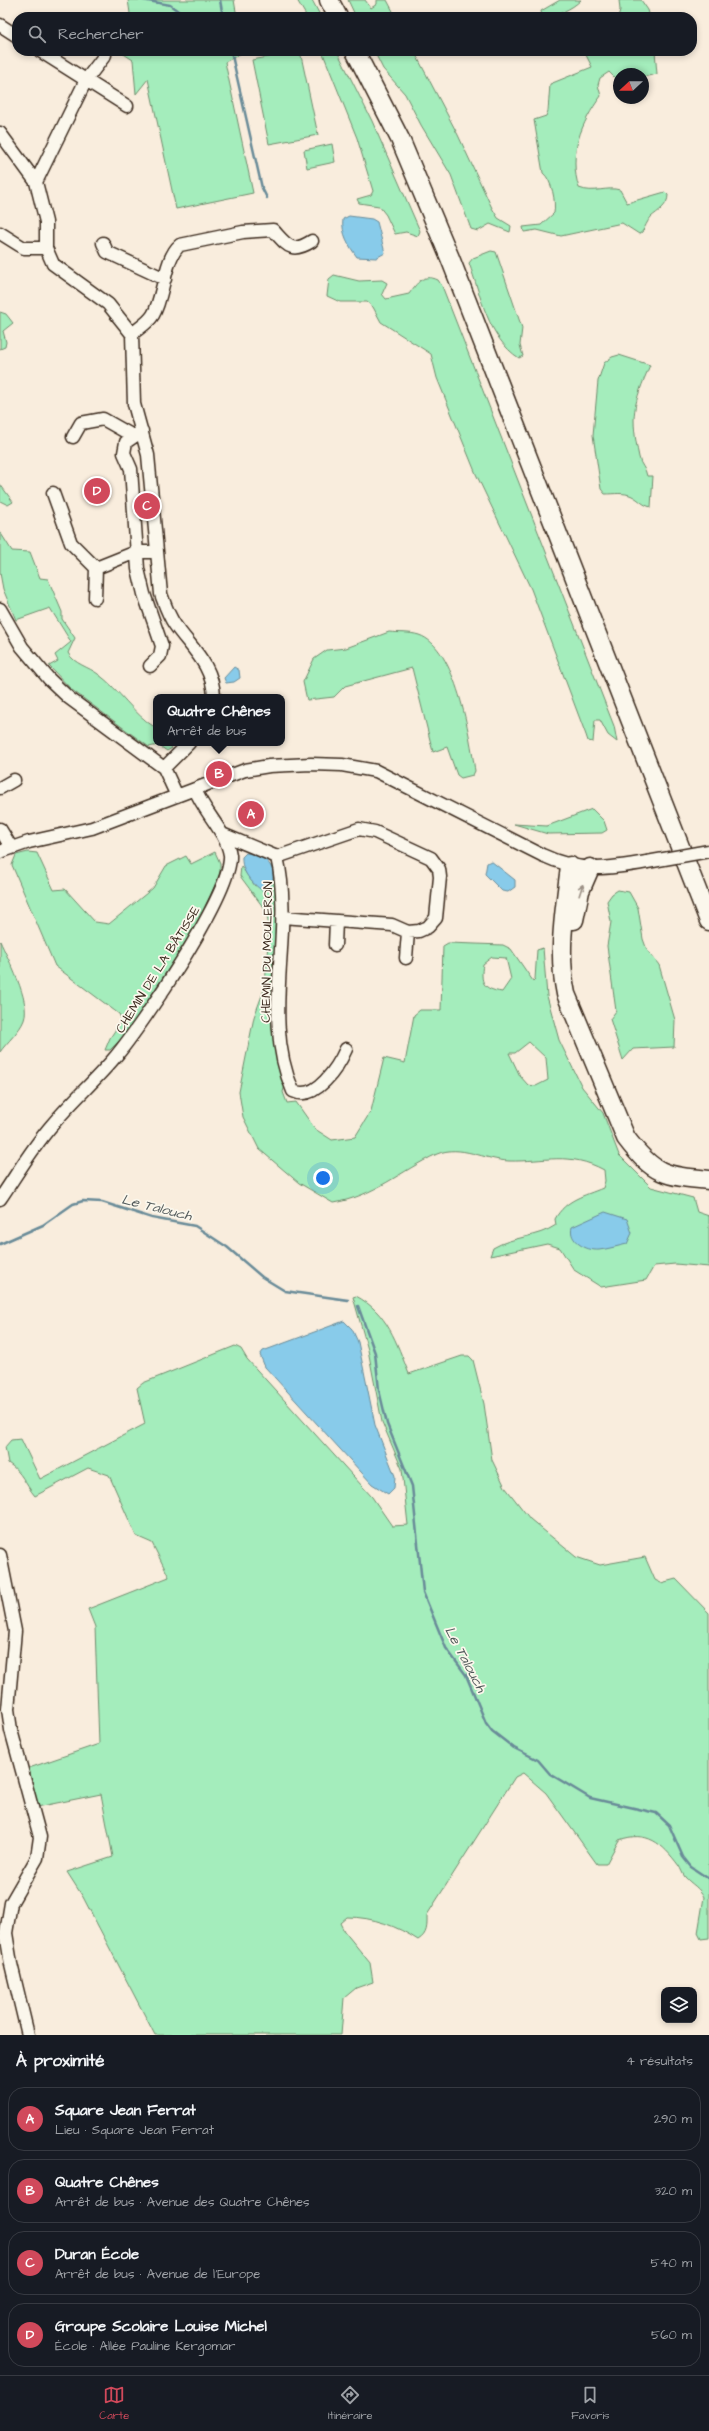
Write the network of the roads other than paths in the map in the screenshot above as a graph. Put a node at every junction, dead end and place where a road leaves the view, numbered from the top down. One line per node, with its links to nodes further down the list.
1 (329, 0): 2 (highway)
2 (335, 12)
3 (0, 25): 4 (street)
4 (12, 33)
5 (48, 56): 8 (street)
6 (104, 56): 8 (street)
7 (358, 56): 44 (highway)
8 (86, 80): 9 (street); 11 (street)
9 (128, 106)
10 (0, 134): 11 (street)
11 (36, 182): 15 (street)
12 (0, 233): 15 (street)
13 (312, 241): 16 (street)
14 (103, 243): 16 (street)
15 (46, 248): 17 (street)
16 (165, 278): 17 (street)
17 (132, 334): 18 (street)
18 (137, 433): 19 (street); 21 (street); 22 (street)
19 (73, 436)
20 (53, 493): 23 (street)
21 (136, 552): 22 (street); 23 (street); 26 (street)
22 (156, 552): 27 (street)
23 (96, 568): 24 (street)
24 (95, 598)
25 (0, 609): 29 (street)
26 (150, 666)
27 (214, 694)
28 (186, 746): 29 (street)
29 (164, 768): 33 (street)
30 (14, 780): 31 (street)
31 (0, 788)
32 (195, 789): 33 (street); 35 (street, CHEMIN DE LA BÂTISSE); 40 (street)
33 (177, 796): 36 (street)
34 (0, 829): 36 (street)
35 (222, 834): 39 (street); 51 (street, CHEMIN DE LA BÂTISSE)
36 (12, 847): 38 (street)
37 (709, 851): 41 (street, bridge)
38 (0, 852)
39 (277, 857): 42 (street, CHEMIN DU MOULERON); 45 (street)
40 (570, 866): 41 (street); 50 (highway)
41 (590, 868): 49 (highway, one-way to 41)
42 (282, 917): 43 (street); 48 (street, CHEMIN DU MOULERON)
43 (336, 921): 45 (street); 46 (street)
44 (709, 921)
45 (408, 932): 47 (street)
46 (335, 945)
47 (406, 958)
48 (346, 1049)
49 (709, 1170)
50 (709, 1180)
51 (0, 1199)
52 (0, 1555): 53 (street)
53 (28, 2035)

